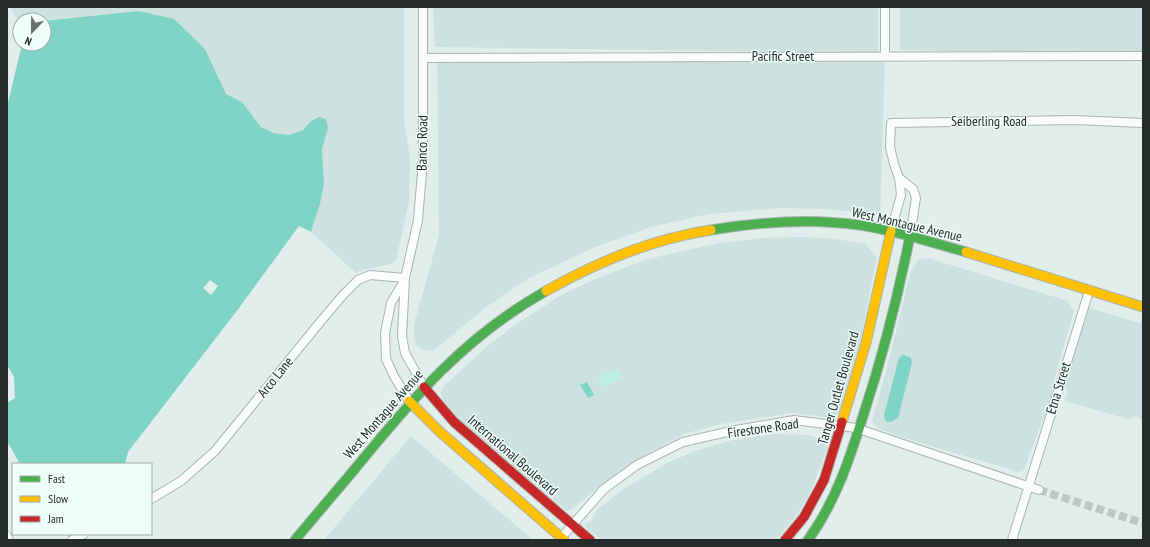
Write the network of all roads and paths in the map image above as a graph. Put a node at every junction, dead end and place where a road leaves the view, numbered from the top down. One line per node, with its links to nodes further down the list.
1 (424, 7): 5 (street, Banco Road)
2 (885, 7): 3 (street)
3 (886, 56): 4 (street, Pacific Street); 5 (street, Pacific Street)
4 (1143, 56)
5 (423, 58): 10 (street, Banco Road)
6 (1143, 122): 7 (street, Seiberling Road)
7 (899, 178): 8 (street, Seiberling Road); 9 (street)
8 (891, 231): 9 (main road, West Montague Avenue); 13 (main road, West Montague Avenue); 15 (main road, Tanger Outlet Boulevard)
9 (910, 236): 11 (main road, West Montague Avenue); 16 (main road)
10 (405, 278): 13 (street, Banco Road); 14 (street, Banco Road); 19 (street, Arco Lane)
11 (1089, 290): 12 (main road, West Montague Avenue); 17 (street, Etna Street)
12 (1143, 307)
13 (424, 387): 14 (main road, West Montague Avenue); 20 (main road, International Boulevard)
14 (409, 401): 23 (main road); 26 (main road, West Montague Avenue)
15 (842, 426): 16 (street, Firestone Road); 20 (street, Firestone Road); 28 (main road, Tanger Outlet Boulevard)
16 (859, 429): 17 (street, Firestone Road); 29 (main road)
17 (1029, 487): 18 (street, Firestone Road); 30 (street, Etna Street)
18 (1039, 490)
19 (152, 498)
20 (572, 524): 23 (street, Firestone Road); 27 (main road, International Boulevard)
21 (82, 535): 25 (street)
22 (7, 536): 24 (street)
23 (562, 539)
24 (9, 540)
25 (72, 540)
26 (295, 540)
27 (590, 540)
28 (785, 540)
29 (808, 540)
30 (1012, 540)

